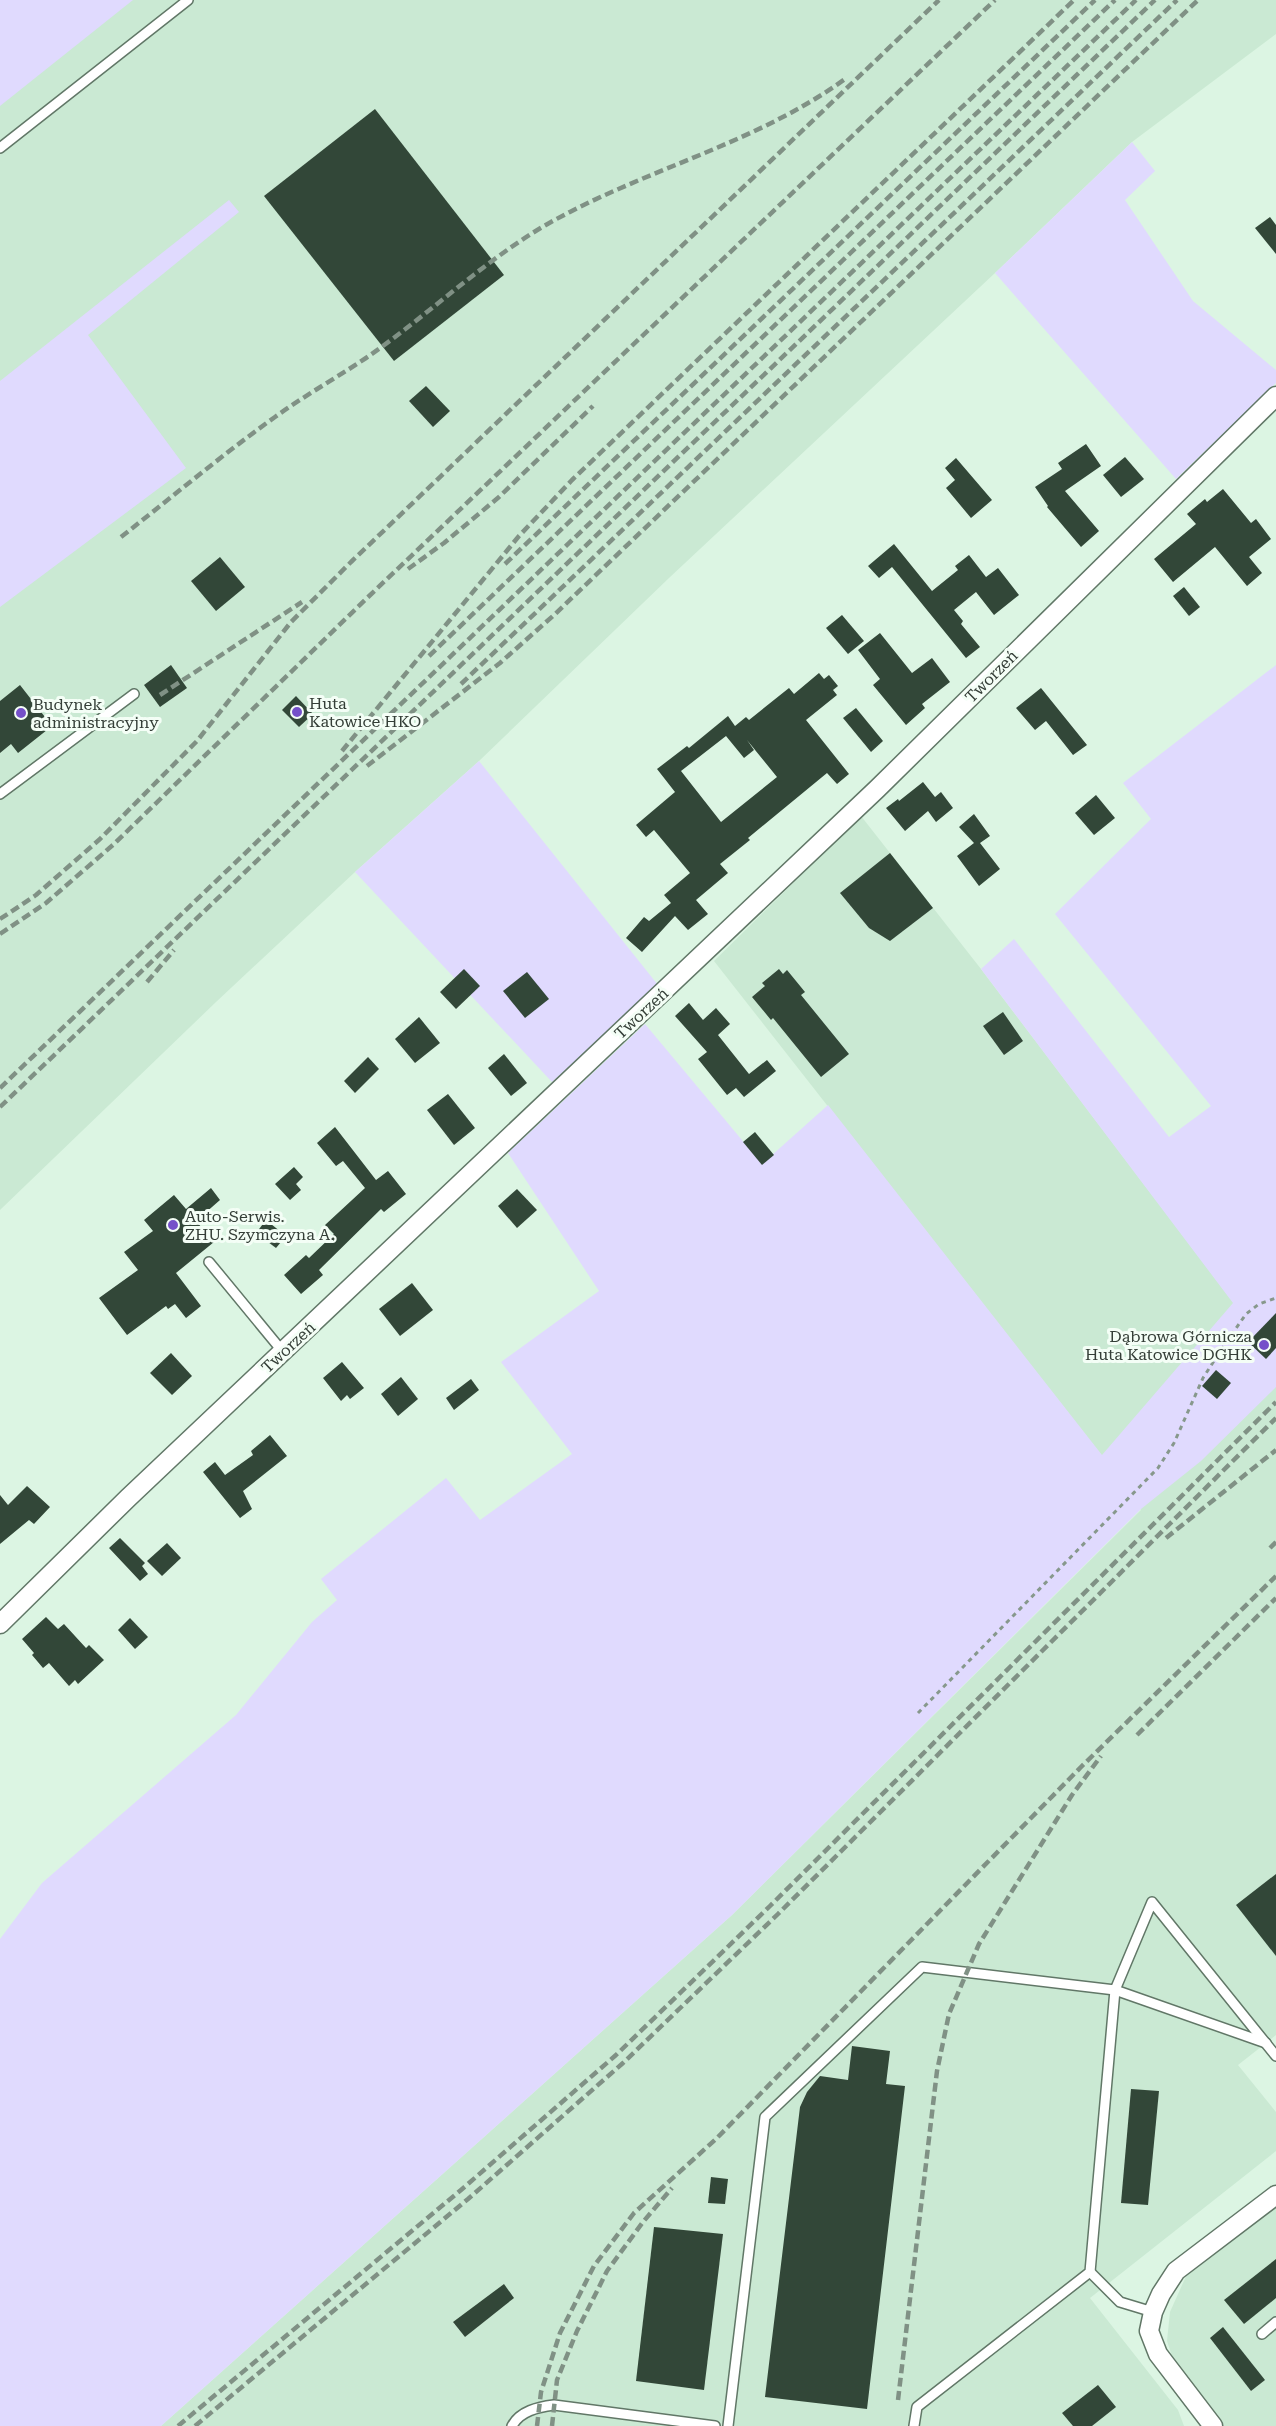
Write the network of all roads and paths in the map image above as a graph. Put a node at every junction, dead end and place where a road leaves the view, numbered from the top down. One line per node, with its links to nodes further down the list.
1 (188, 0): 2 (lane)
2 (0, 148)
3 (1276, 396): 8 (street, Tworzeń)
4 (134, 694): 5 (lane)
5 (0, 794)
6 (209, 1262): 8 (lane)
7 (1276, 1298): 10 (path)
8 (283, 1352): 9 (street, Tworzeń)
9 (0, 1624)
10 (918, 1713)
11 (1115, 1990): 12 (lane); 12 (lane); 15 (lane); 21 (lane)
12 (1266, 2043): 13 (lane)
13 (1276, 2056)
14 (1276, 2195): 16 (street)
15 (1090, 2272): 16 (lane); 22 (lane)
16 (1153, 2312): 23 (street)
17 (1276, 2322): 18 (lane)
18 (1262, 2334)
19 (512, 2426): 20 (lane)
20 (716, 2426)
21 (728, 2426)
22 (914, 2426)
23 (1213, 2426)

